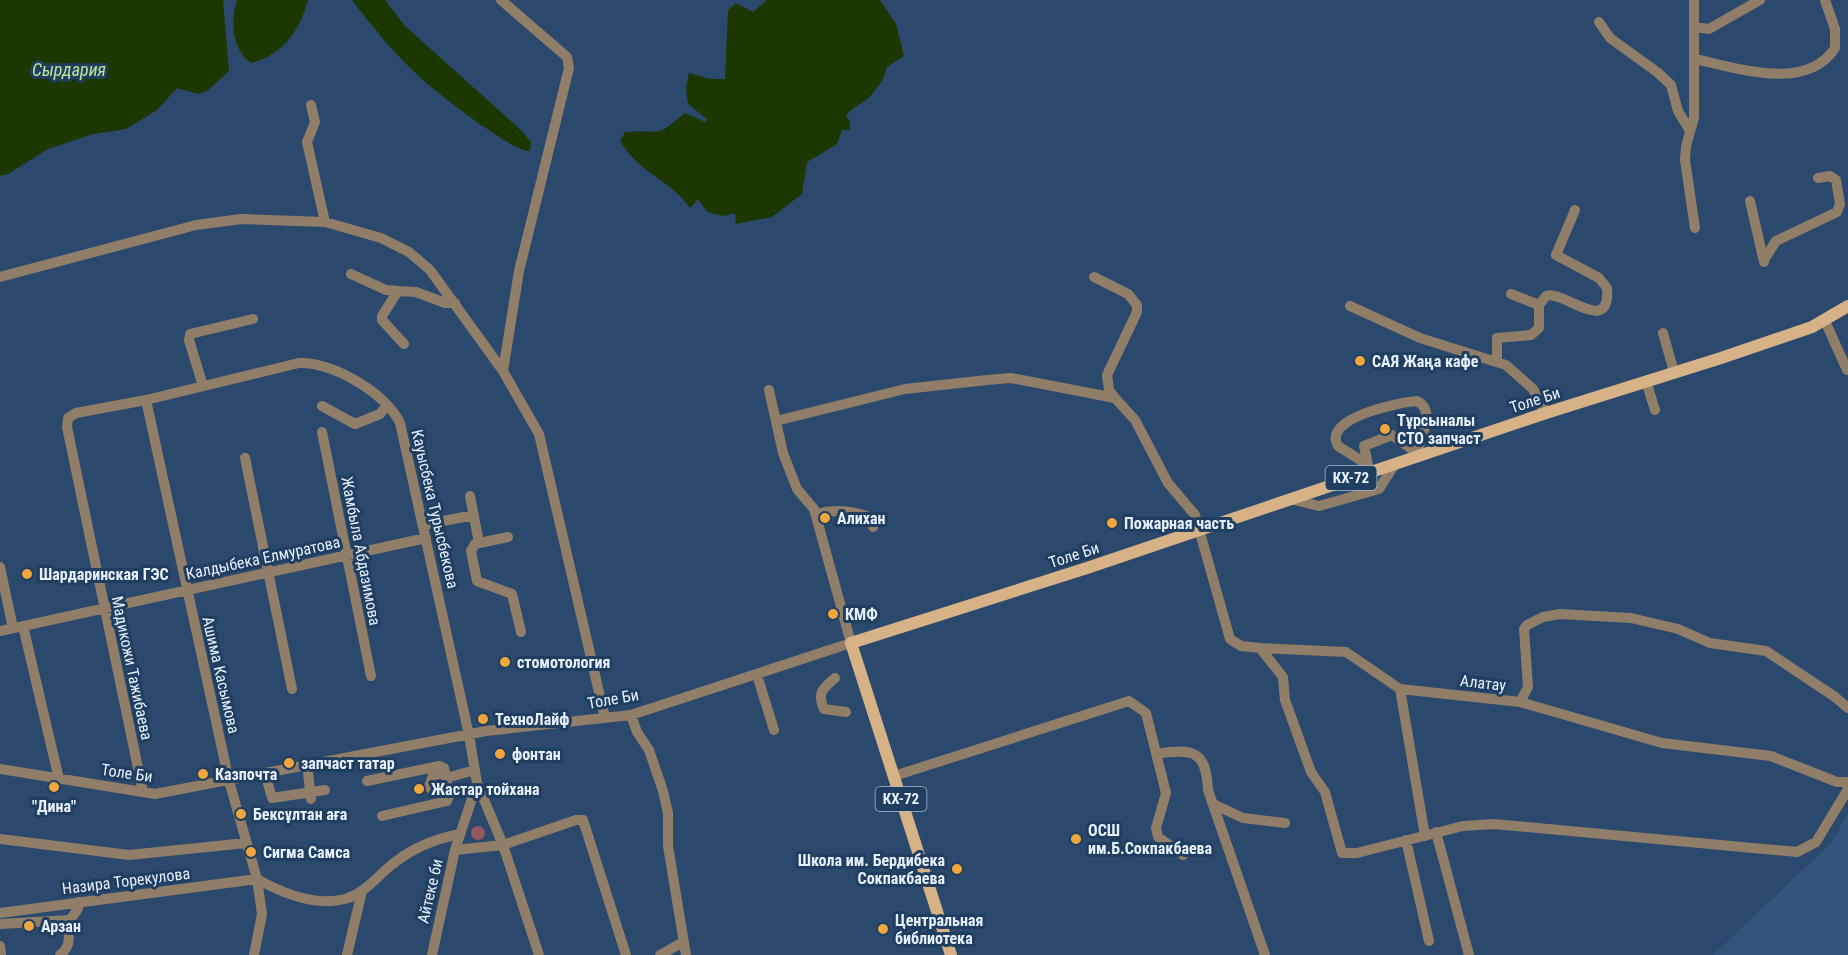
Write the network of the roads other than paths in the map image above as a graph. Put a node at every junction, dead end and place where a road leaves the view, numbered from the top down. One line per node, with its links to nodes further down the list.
1 (501, 0): 29 (street)
2 (1694, 0): 6 (street)
3 (1760, 0): 6 (street)
4 (1825, 0): 7 (street)
5 (1599, 22): 9 (street)
6 (1694, 33): 7 (street)
7 (1694, 59): 9 (street)
8 (311, 105): 13 (street)
9 (1690, 131): 14 (street)
10 (1818, 178): 11 (street)
11 (1750, 201)
12 (1575, 210): 21 (street)
13 (325, 222): 16 (street); 20 (street)
14 (1695, 228)
15 (351, 274): 18 (street)
16 (0, 277)
17 (1094, 277): 35 (street)
18 (398, 291): 20 (street); 27 (street)
19 (1511, 294): 21 (street)
20 (455, 303): 29 (street)
21 (1539, 305): 28 (street)
22 (1350, 306): 28 (street)
23 (1848, 306): 25 (main road, Толе Би / КХ-72)
24 (253, 319): 33 (street)
25 (1825, 321): 30 (street); 31 (main road, Толе Би / КХ-72)
26 (1663, 333): 31 (street)
27 (404, 344)
28 (1497, 361): 41 (street)
29 (503, 370): 77 (street)
30 (1847, 370)
31 (1674, 372): 32 (main road, Толе Би / КХ-72)
32 (1646, 381): 39 (street); 41 (main road, Толе Би / КХ-72)
33 (203, 386): 36 (street, Кауысбека Турысбекова); 37 (street, Кауысбека Турысбекова)
34 (769, 390): 42 (street)
35 (1115, 398): 42 (street); 54 (street)
36 (146, 400): 40 (street, Кауысбека Турысбекова); 61 (street, Ашима Касымова)
37 (387, 405): 38 (street); 52 (street, Кауысбека Турысбекова)
38 (322, 406)
39 (1655, 410)
40 (76, 413): 62 (street, Мадикожи Тажибаева)
41 (1546, 413): 44 (main road, Толе Би / КХ-72)
42 (776, 421): 50 (street)
43 (322, 432): 58 (street, Жамбыла Абдазимова)
44 (1419, 454): 46 (main road, Толе Би / КХ-72); 47 (street); 47 (street)
45 (245, 458): 60 (street)
46 (1395, 464): 47 (main road, Толе Би / КХ-72); 49 (street)
47 (1370, 468): 49 (main road, Толе Би / КХ-72)
48 (471, 496): 51 (street)
49 (1290, 499): 54 (main road, Толе Би / КХ-72)
50 (816, 514): 53 (street); 66 (street)
51 (474, 515): 52 (street); 57 (street)
52 (423, 525): 56 (street, Кауысбека Турысбекова)
53 (873, 527)
54 (1201, 530): 66 (main road, Толе Би / КХ-72); 67 (street, Алатау)
55 (508, 537): 57 (street)
56 (426, 538): 58 (street, Калдыбека Елмуратова); 79 (street, Кауысбека Турысбекова)
57 (479, 543): 65 (street)
58 (347, 555): 60 (street, Калдыбека Елмуратова); 69 (street, Жамбыла Абдазимова)
59 (0, 567): 63 (street)
60 (269, 571): 61 (street, Калдыбека Елмуратова); 71 (street)
61 (187, 591): 62 (street, Калдыбека Елмуратова); 88 (street, Ашима Касымова)
62 (105, 607): 63 (street, Калдыбека Елмуратова); 95 (street, Мадикожи Тажибаева)
63 (18, 627): 64 (street, Калдыбека Елмуратова); 87 (street)
64 (0, 630)
65 (521, 632)
66 (851, 643): 68 (street, Толе Би); 86 (main road, КХ-72)
67 (1260, 648): 72 (street, Алатау); 104 (street)
68 (757, 675): 76 (street, Толе Би); 78 (street)
69 (371, 676)
70 (835, 678): 75 (street)
71 (292, 689)
72 (1400, 689): 73 (street, Алатау); 102 (street)
73 (1520, 702): 74 (street); 90 (street, Алатау)
74 (1848, 708)
75 (846, 712)
76 (631, 715): 77 (street, Толе Би); 116 (street)
77 (604, 718): 79 (street, Толе Би)
78 (774, 730)
79 (465, 735): 81 (street, Толе Би); 83 (street, Кауысбека Турысбекова)
80 (1156, 754): 86 (street); 97 (street); 108 (street)
81 (307, 764): 84 (street, Толе Би); 96 (street)
82 (0, 769): 87 (street, Толе Би)
83 (475, 770): 85 (street); 91 (street, Кауысбека Турысбекова)
84 (265, 773): 88 (street, Толе Би); 96 (street)
85 (446, 776): 89 (street); 94 (street); 94 (street)
86 (894, 776): 127 (main road, КХ-72)
87 (59, 779): 95 (street, Толе Би)
88 (229, 781): 95 (street, Толе Би); 105 (street, Ашима Касымова)
89 (367, 781)
90 (1848, 782)
91 (477, 783): 101 (street, Айтеке би); 106 (street)
92 (1848, 789): 100 (street)
93 (325, 790): 96 (street)
94 (449, 790): 98 (street)
95 (143, 792)
96 (311, 796)
97 (1213, 804): 99 (street); 128 (street)
98 (382, 816)
99 (1285, 823)
100 (1436, 832): 102 (street); 129 (street)
101 (460, 834): 107 (street, Айтеке би); 110 (street)
102 (1425, 836): 104 (street)
103 (0, 839): 105 (street, Назира Торекулова)
104 (1406, 840): 115 (street)
105 (246, 843): 109 (street, Ашима Касымова)
106 (503, 845): 107 (street); 123 (street); 124 (street)
107 (455, 850): 122 (street, Айтеке би)
108 (1183, 855)
109 (257, 879): 110 (street); 111 (street, Назира Торекулова); 120 (street, Ашима Касымова)
110 (362, 891): 121 (street)
111 (79, 902): 112 (street, Назира Торекулова); 113 (street)
112 (0, 913)
113 (70, 920): 114 (street); 119 (street)
114 (0, 924)
115 (1429, 940)
116 (683, 942): 125 (street); 126 (street)
117 (0, 946): 118 (street)
118 (1, 955)
119 (60, 955)
120 (254, 955)
121 (347, 955)
122 (432, 955)
123 (539, 955)
124 (626, 955)
125 (660, 955)
126 (686, 955)
127 (951, 955)
128 (1265, 955)
129 (1469, 955)

